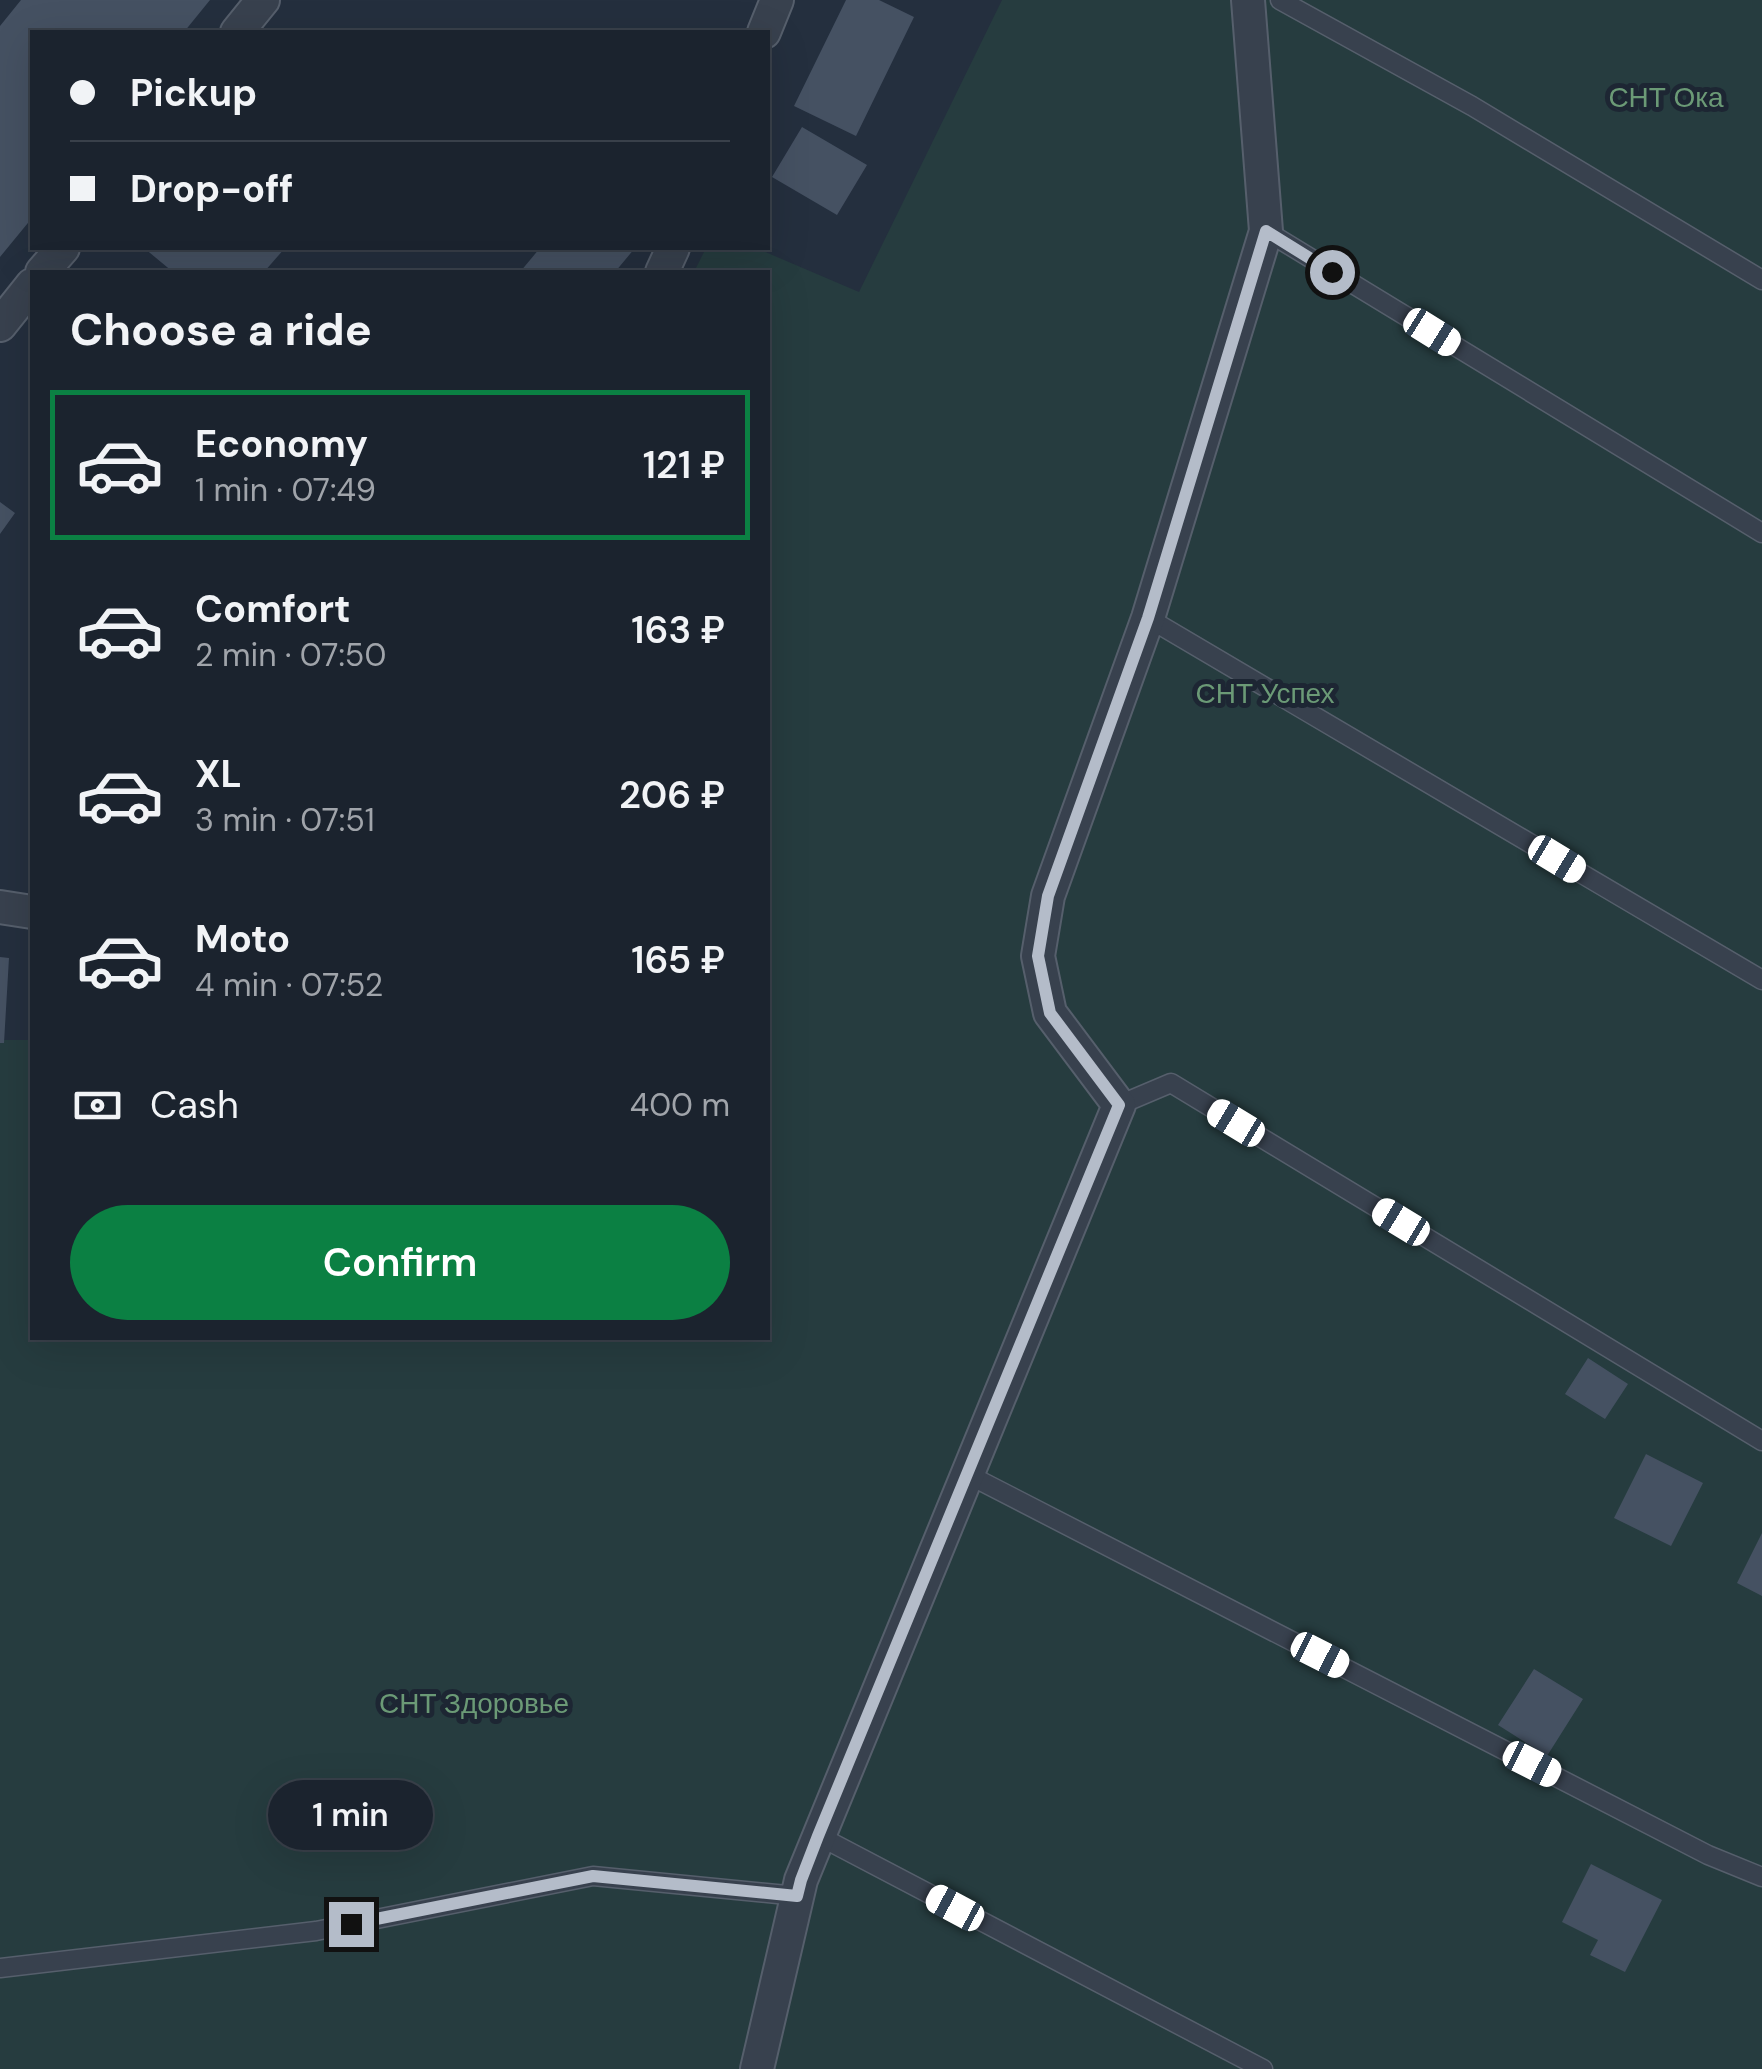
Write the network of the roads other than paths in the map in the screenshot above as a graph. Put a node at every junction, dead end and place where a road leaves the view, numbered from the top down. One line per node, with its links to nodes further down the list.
1 (263, 0): 5 (street)
2 (777, 0): 6 (street)
3 (1248, 0): 7 (street)
4 (1280, 0): 10 (lane)
5 (239, 30)
6 (765, 30)
7 (1266, 231): 13 (lane); 14 (street)
8 (61, 250): 9 (street)
9 (44, 270)
10 (1762, 280)
11 (30, 288): 12 (street)
12 (0, 325)
13 (1762, 533)
14 (1148, 618): 17 (lane); 18 (street)
15 (0, 907): 16 (street)
16 (30, 912)
17 (1762, 980)
18 (1119, 1105): 19 (lane); 20 (street)
19 (1762, 1441)
20 (968, 1474): 21 (street); 22 (lane)
21 (818, 1836): 23 (street); 26 (lane)
22 (1762, 1877)
23 (797, 1896): 24 (lane); 25 (street)
24 (0, 1968)
25 (757, 2069)
26 (1263, 2069)

